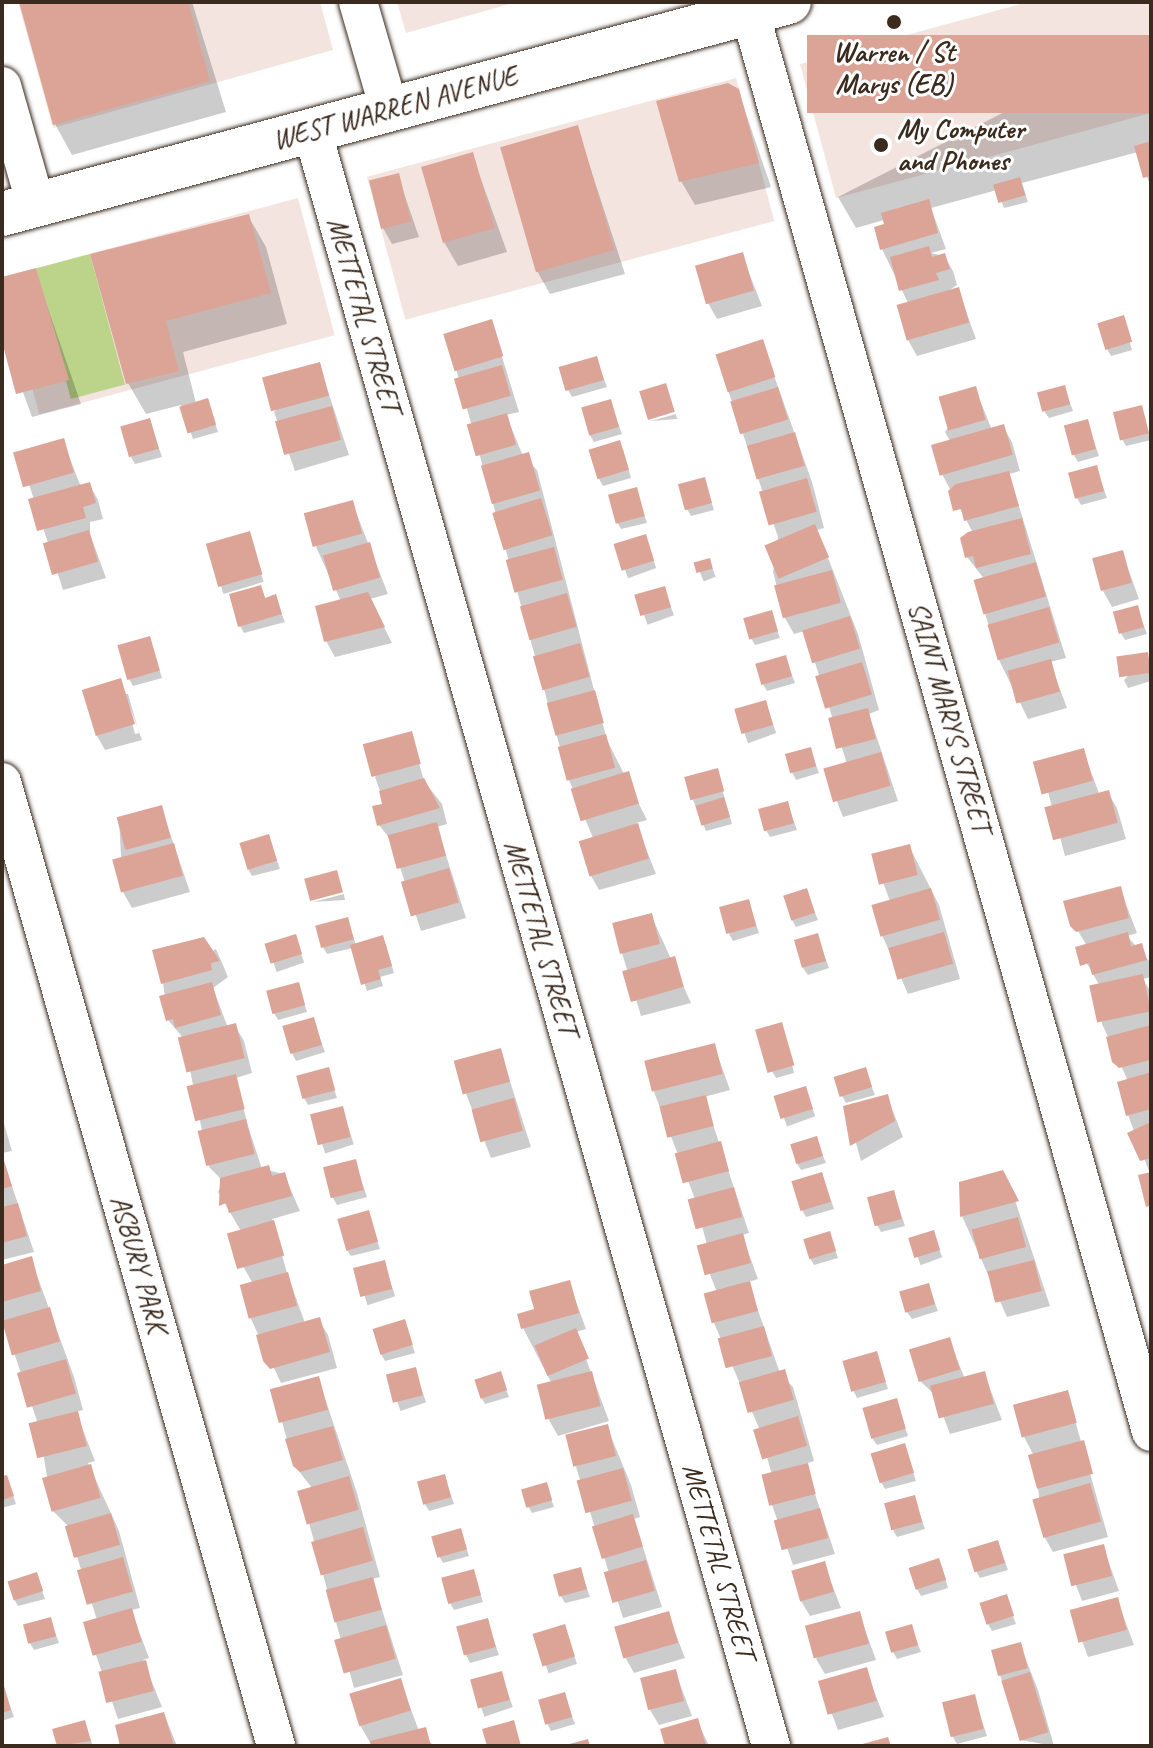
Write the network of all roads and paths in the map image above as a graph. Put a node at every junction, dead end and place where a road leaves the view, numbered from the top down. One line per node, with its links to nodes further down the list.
1 (358, 2): 4 (street)
2 (762, 6): 4 (main road, WEST WARREN AVENUE); 8 (street, SAINT MARYS STREET)
3 (2, 86): 6 (street)
4 (389, 109): 5 (main road, WEST WARREN AVENUE)
5 (312, 130): 6 (main road, WEST WARREN AVENUE); 10 (street, METTETAL STREET)
6 (19, 210)
7 (2, 782): 9 (street, ASBURY PARK)
8 (1151, 1432)
9 (276, 1746)
10 (771, 1746)

